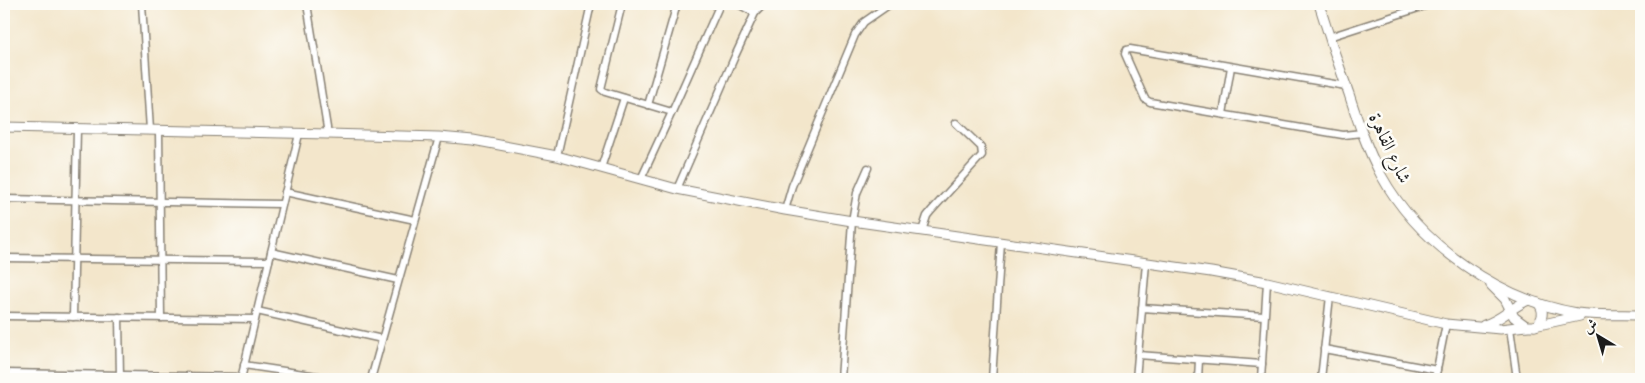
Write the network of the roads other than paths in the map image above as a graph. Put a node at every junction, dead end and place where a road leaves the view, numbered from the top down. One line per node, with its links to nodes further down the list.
1 (142, 4): 23 (street)
2 (307, 4): 26 (street)
3 (591, 4): 28 (street)
4 (622, 4): 16 (street)
5 (676, 4): 17 (street)
6 (720, 4): 18 (street)
7 (738, 4): 12 (street)
8 (764, 4): 12 (street)
9 (890, 4): 38 (street)
10 (1319, 4): 13 (main road, شارع القاهرة)
11 (1431, 4): 13 (street)
12 (755, 14): 32 (street)
13 (1329, 37): 15 (main road, شارع القاهرة)
14 (1231, 67): 15 (street); 19 (street); 19 (street)
15 (1346, 86): 24 (main road, شارع القاهرة)
16 (624, 98): 17 (street); 29 (street)
17 (648, 105): 18 (street)
18 (672, 112): 31 (street)
19 (1222, 114): 24 (street)
20 (956, 123): 41 (street)
21 (4, 127): 22 (main road)
22 (77, 129): 23 (main road); 35 (street)
23 (154, 130): 25 (main road); 36 (street)
24 (1362, 133): 49 (main road, شارع القاهرة)
25 (299, 134): 26 (main road); 33 (street)
26 (328, 134): 27 (main road)
27 (439, 137): 28 (main road); 39 (street)
28 (557, 156): 29 (main road)
29 (600, 168): 31 (main road)
30 (868, 168): 40 (street)
31 (641, 179): 32 (main road)
32 (677, 189): 38 (main road)
33 (285, 192): 37 (street); 39 (street)
34 (4, 199): 35 (street)
35 (74, 200): 36 (street); 45 (street)
36 (160, 202): 37 (street); 46 (street)
37 (282, 204): 43 (street)
38 (785, 210): 40 (main road)
39 (415, 220): 50 (street)
40 (852, 221): 41 (main road); 81 (street)
41 (922, 231): 42 (main road)
42 (1001, 242): 48 (main road); 82 (street)
43 (271, 252): 47 (street); 50 (street)
44 (4, 258): 45 (street)
45 (74, 259): 46 (street); 61 (street)
46 (160, 260): 47 (street); 63 (street)
47 (268, 261): 56 (street)
48 (1146, 263): 51 (main road); 54 (street)
49 (1480, 274): 53 (main road, شارع القاهرة); 55 (main road, شارع القاهرة)
50 (398, 280): 69 (street)
51 (1267, 282): 52 (main road); 60 (street)
52 (1330, 296): 65 (main road); 70 (street)
53 (1534, 302): 55 (main road); 57 (main road, شارع القاهرة); 67 (main road)
54 (1142, 308): 60 (street); 71 (street)
55 (1511, 310): 66 (main road); 67 (main road, شارع القاهرة)
56 (257, 311): 64 (street); 69 (street)
57 (1588, 314): 58 (main road, شارع القاهرة); 67 (main road, شارع القاهرة)
58 (1641, 315)
59 (4, 316): 61 (street)
60 (1264, 316): 73 (street)
61 (73, 317): 62 (street)
62 (119, 317): 63 (street); 77 (street)
63 (161, 318): 64 (street)
64 (255, 319): 74 (street)
65 (1446, 324): 66 (main road); 75 (street)
66 (1476, 326): 68 (main road)
67 (1530, 326): 68 (main road)
68 (1510, 328): 88 (street)
69 (382, 339): 80 (street)
70 (1324, 349): 75 (street); 86 (street)
71 (1138, 356): 72 (street); 83 (street)
72 (1199, 360): 73 (street); 84 (street)
73 (1262, 364): 85 (street)
74 (244, 365): 78 (street); 79 (street)
75 (1437, 370): 87 (street)
76 (4, 373): 77 (street)
77 (120, 377): 78 (street)
78 (241, 378)
79 (337, 379)
80 (371, 379)
81 (841, 379)
82 (992, 379)
83 (1136, 379)
84 (1198, 379)
85 (1261, 379)
86 (1321, 379)
87 (1435, 379)
88 (1517, 379)

